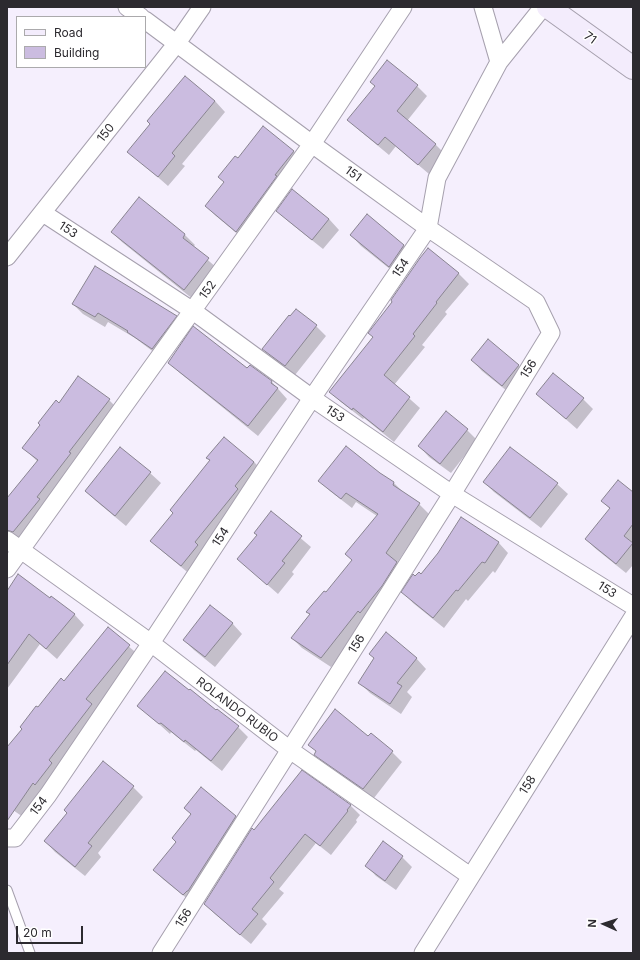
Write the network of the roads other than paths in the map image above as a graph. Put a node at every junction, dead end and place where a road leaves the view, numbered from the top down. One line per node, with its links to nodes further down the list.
1 (127, 7): 7 (street)
2 (202, 7): 9 (street, 150)
3 (403, 7): 12 (street, 152)
4 (483, 7): 10 (street)
5 (543, 7): 10 (street)
6 (548, 7): 11 (street, 71)
7 (140, 16)
8 (146, 21): 9 (street, 151)
9 (177, 42): 12 (street, 151); 13 (street, 150)
10 (499, 62): 14 (street)
11 (633, 68)
12 (312, 144): 14 (street, 151); 16 (street, 152)
13 (43, 213): 15 (street, 150); 16 (street, 153)
14 (428, 228): 17 (street, 151); 18 (street, 154)
15 (7, 257)
16 (193, 311): 18 (street, 153); 21 (street, 152)
17 (551, 333): 19 (street, 156)
18 (312, 398): 19 (street, 153); 25 (street, 154)
19 (452, 494): 23 (street, 153); 26 (street, 156)
20 (7, 540): 21 (street, ROLANDO RUBIO)
21 (21, 550): 22 (street, 152); 25 (street, ROLANDO RUBIO)
22 (7, 569)
23 (633, 606)
24 (633, 617): 28 (street, 158)
25 (151, 643): 26 (street, ROLANDO RUBIO); 27 (street, 154)
26 (290, 750): 28 (street, ROLANDO RUBIO); 31 (street, 156)
27 (7, 838)
28 (470, 876): 32 (street, 158)
29 (7, 890): 30 (lane)
30 (30, 953)
31 (161, 953)
32 (423, 953)

